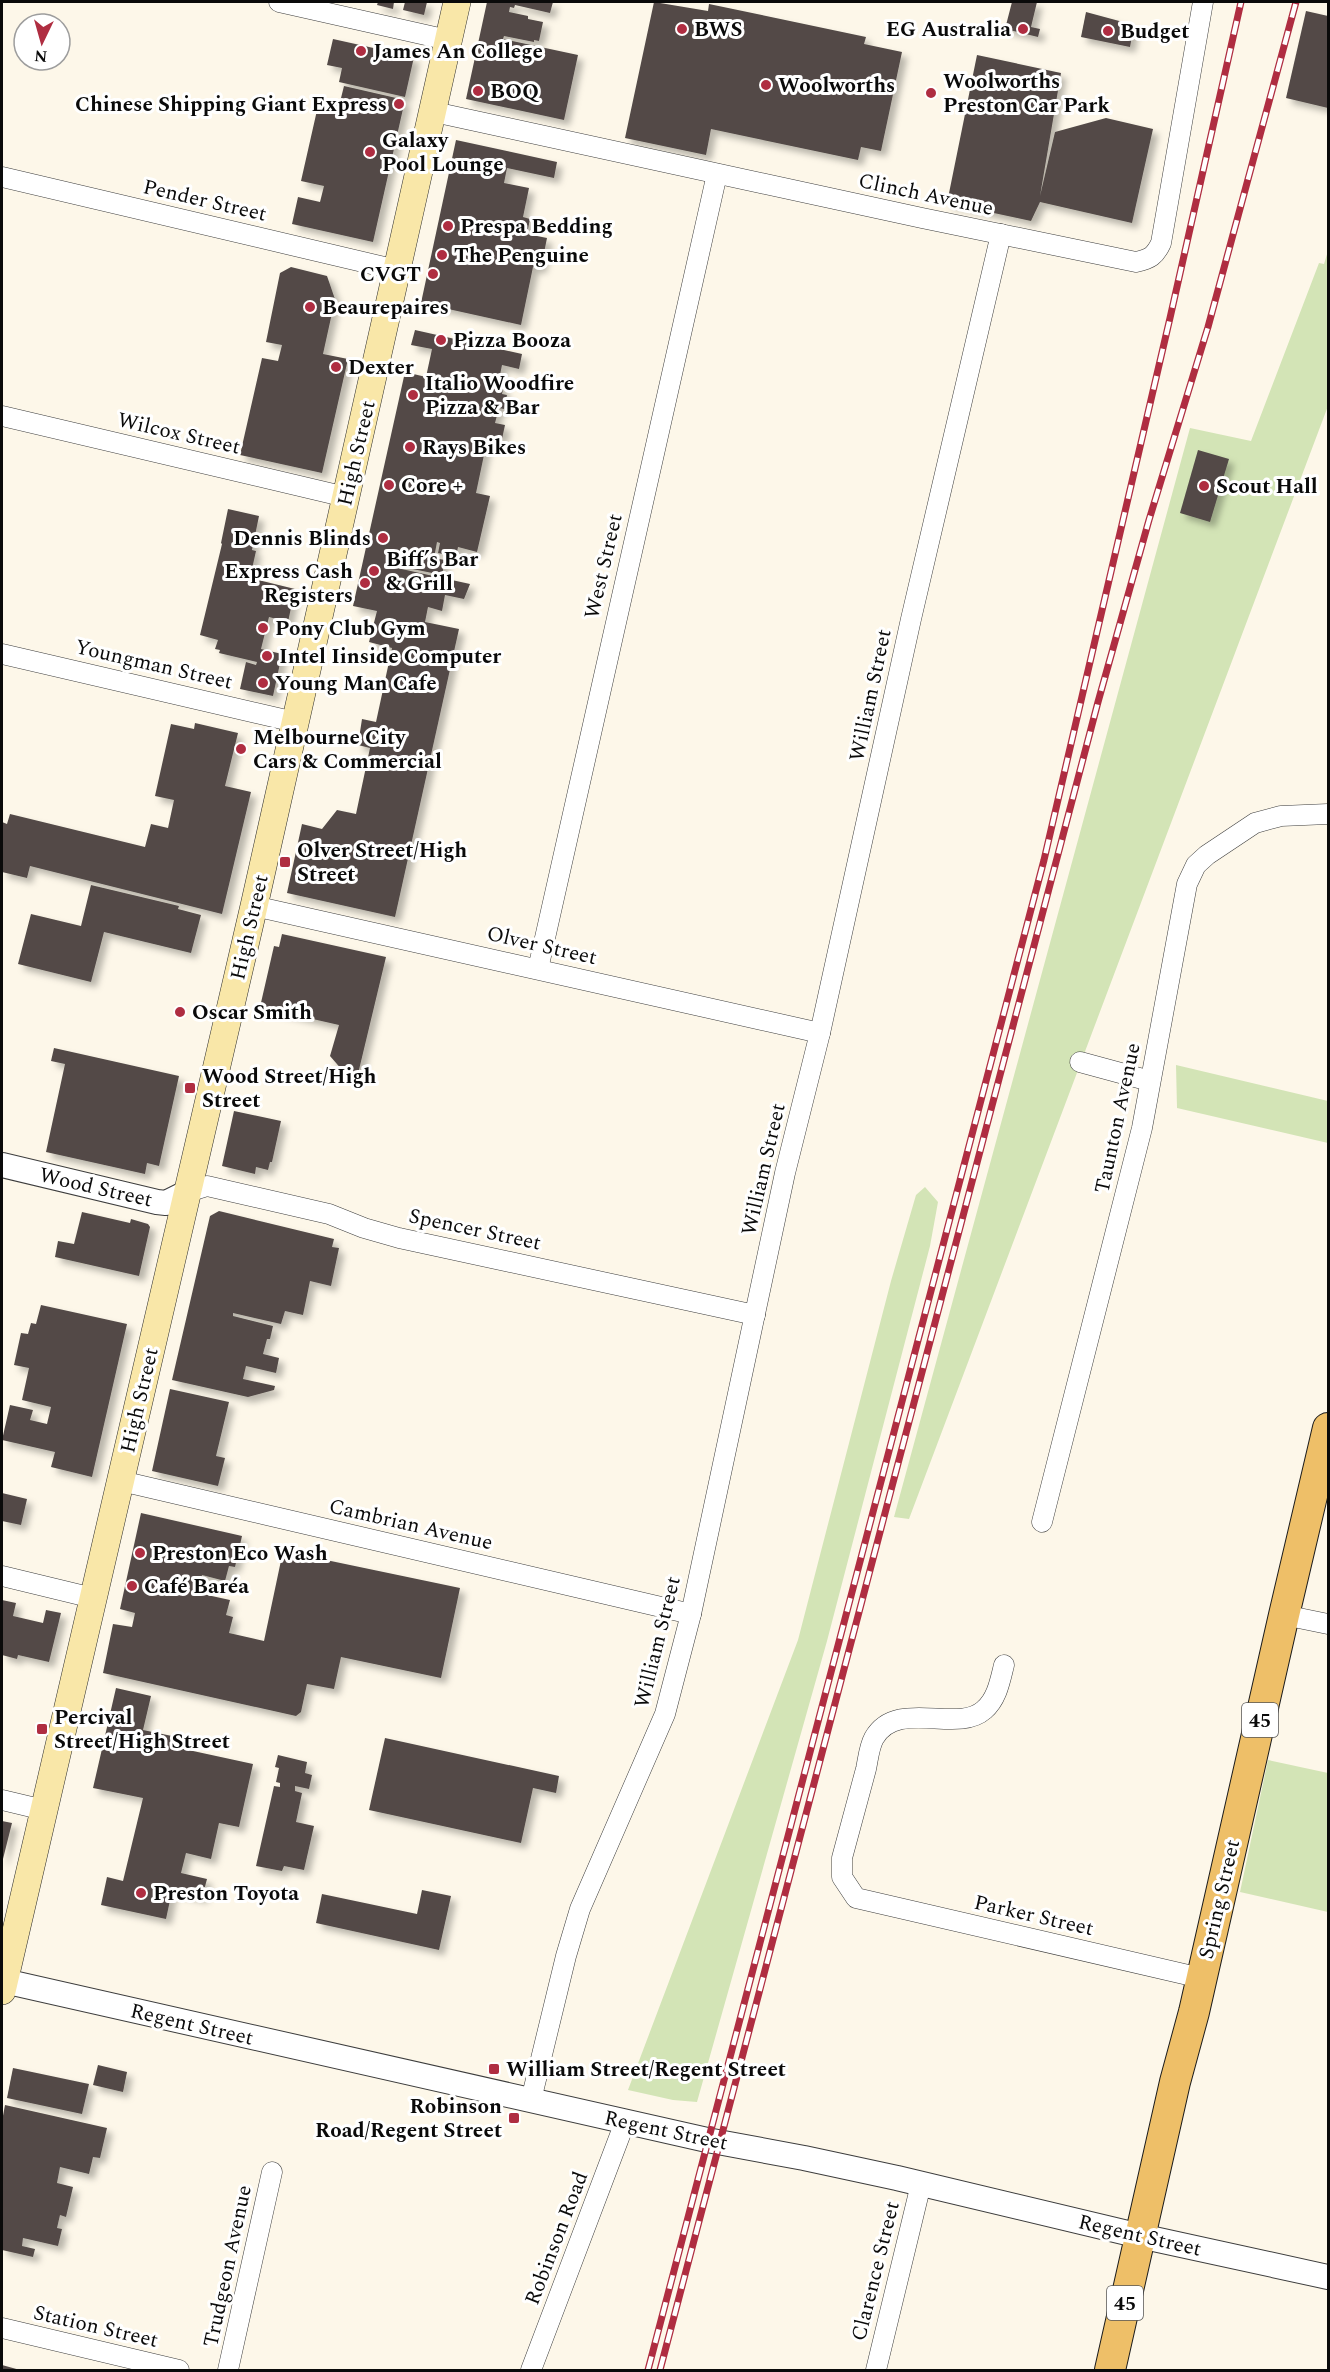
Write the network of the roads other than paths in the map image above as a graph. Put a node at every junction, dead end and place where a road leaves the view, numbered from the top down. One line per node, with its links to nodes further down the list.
1 (279, 2): 4 (street)
2 (457, 2): 4 (main road, High Street)
3 (1203, 2): 8 (street, Clinch Avenue)
4 (448, 40): 5 (main road, High Street)
5 (434, 112): 6 (street, Clinch Avenue); 9 (main road, High Street)
6 (717, 174): 8 (street, Clinch Avenue); 16 (street, West Street)
7 (2, 177): 9 (street, Pender Street)
8 (1000, 234): 17 (street, William Street)
9 (397, 270): 11 (main road, High Street)
10 (2, 416): 11 (street, Wilcox Street)
11 (346, 497): 13 (main road, High Street)
12 (2, 654): 13 (street, Youngman Street)
13 (295, 722): 15 (main road, High Street)
14 (1329, 814): 19 (street, Taunton Avenue)
15 (254, 906): 16 (street, Olver Street); 21 (main road, High Street)
16 (538, 969): 17 (street, Olver Street)
17 (820, 1033): 22 (street, William Street)
18 (1080, 1062): 19 (street)
19 (1150, 1081): 25 (street, Taunton Avenue)
20 (2, 1165): 21 (street, Wood Street)
21 (188, 1192): 22 (street, Spencer Street); 24 (main road, High Street)
22 (755, 1315): 28 (street, William Street)
23 (1329, 1428): 29 (main road, Spring Street / 45)
24 (120, 1481): 27 (main road, High Street); 28 (street, Cambrian Avenue)
25 (1042, 1522)
26 (2, 1576): 27 (street)
27 (93, 1598): 33 (main road, High Street)
28 (691, 1614): 36 (street, William Street)
29 (1284, 1615): 30 (street); 34 (main road, Spring Street / 45)
30 (1329, 1624)
31 (1004, 1665): 34 (street, Parker Street)
32 (2, 1800): 33 (street)
33 (44, 1810): 35 (main road, High Street)
34 (1201, 1978): 40 (main road, Spring Street / 45)
35 (3, 1986): 36 (street, Regent Street)
36 (531, 2100): 37 (street, Regent Street)
37 (625, 2122): 39 (street, Regent Street); 45 (street, Robinson Road)
38 (272, 2172): 44 (street, Trudgeon Avenue)
39 (921, 2184): 40 (street, Regent Street); 46 (street, Clarence Street)
40 (1140, 2236): 41 (street, Regent Street); 47 (main road, Spring Street / 45)
41 (1329, 2277)
42 (2, 2328): 43 (street, Station Street)
43 (179, 2370)
44 (228, 2370)
45 (531, 2370)
46 (876, 2370)
47 (1110, 2370)

